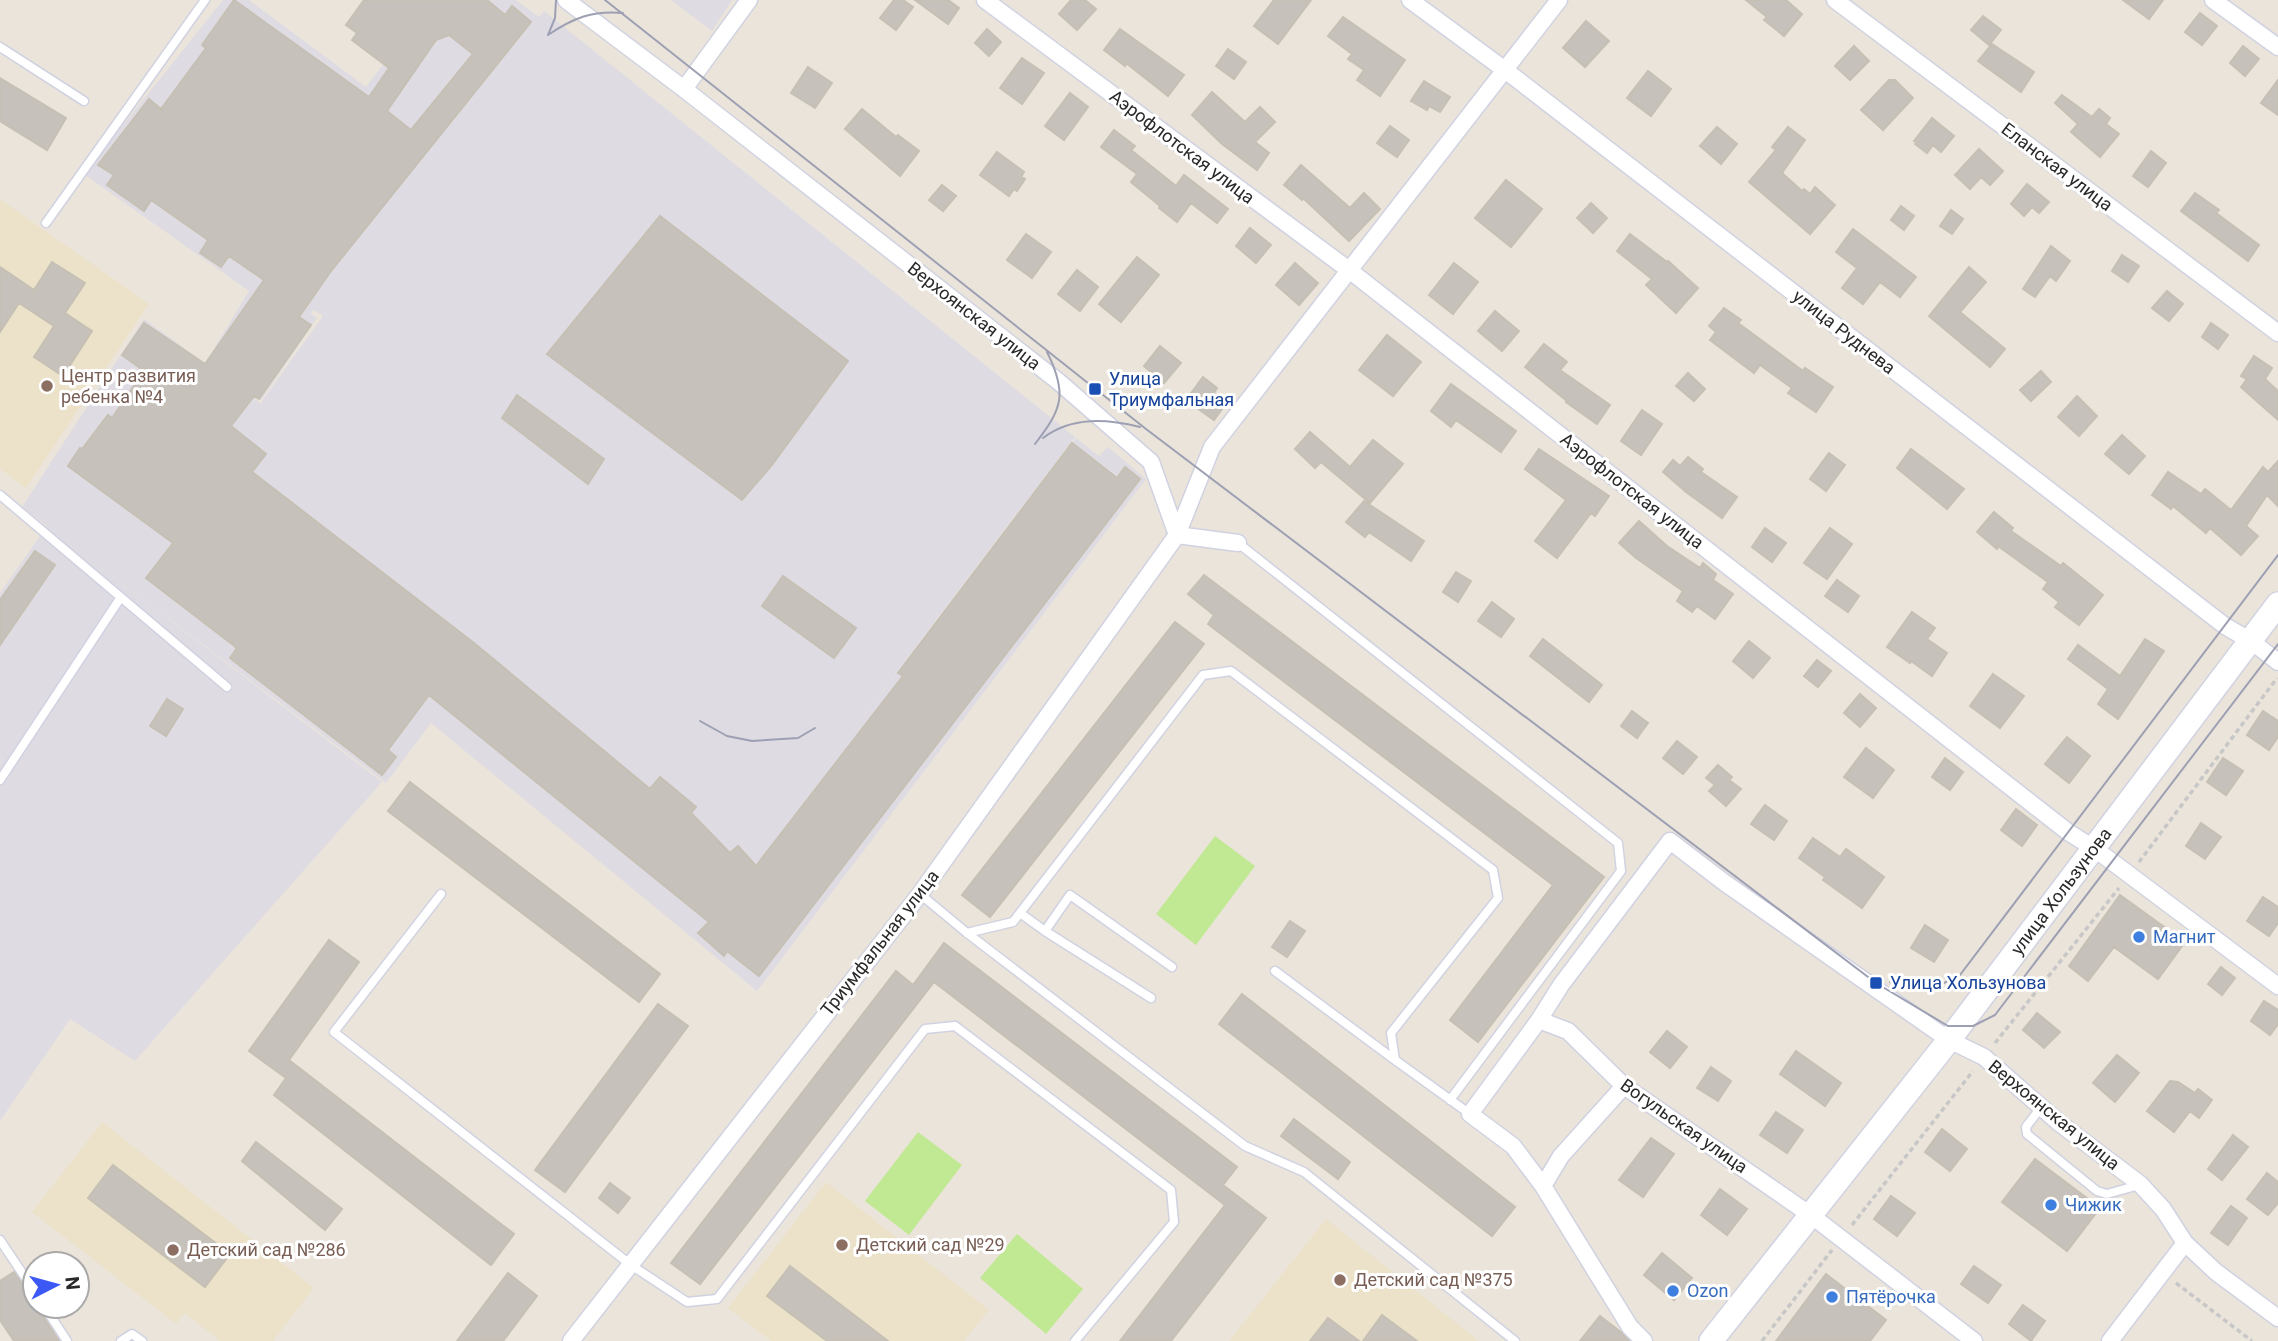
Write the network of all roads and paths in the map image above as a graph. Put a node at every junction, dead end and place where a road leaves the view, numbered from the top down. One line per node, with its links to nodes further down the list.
1 (205, 0): 14 (lane)
2 (566, 0): 12 (street, Верхоянская улица)
3 (749, 0): 12 (street)
4 (985, 0): 15 (street, Аэрофлотская улица)
5 (1410, 0): 11 (street, улица Руднева)
6 (1559, 0): 11 (street, Триумфальная улица)
7 (1835, 0): 16 (street, Еланская улица)
8 (2213, 0): 10 (street)
9 (0, 47): 13 (lane)
10 (2278, 47)
11 (1505, 70): 15 (street, Триумфальная улица); 22 (street, улица Руднева)
12 (684, 89): 18 (street, Верхоянская улица)
13 (84, 101)
14 (46, 223)
15 (1349, 270): 18 (street, Триумфальная улица); 27 (street, Аэрофлотская улица)
16 (2278, 333)
17 (0, 495): 20 (lane)
18 (1177, 535): 19 (street); 30 (street, Триумфальная улица)
19 (1238, 543): 43 (lane)
20 (121, 597): 25 (lane); 26 (lane)
21 (2278, 604): 22 (street, улица Хользунова)
22 (2250, 641): 23 (street, улица Руднева); 27 (street, улица Хользунова)
23 (2278, 662)
24 (2278, 676): 28 (path)
25 (227, 687)
26 (0, 780)
27 (2095, 849): 28 (street, Аэрофлотская улица); 39 (street, улица Хользунова)
28 (2129, 875): 36 (street, Аэрофлотская улица); 40 (path)
29 (440, 894): 52 (lane)
30 (920, 894): 33 (lane); 52 (street, Триумфальная улица)
31 (1020, 913): 32 (lane); 33 (lane); 41 (lane)
32 (1045, 931): 34 (lane); 37 (lane)
33 (967, 933): 62 (lane)
34 (1172, 967)
35 (1275, 971): 41 (lane)
36 (2278, 986)
37 (1151, 998)
38 (1539, 1020): 39 (street, Верхоянская улица); 42 (street, Вогульская улица); 45 (street)
39 (1949, 1040): 40 (street, Верхоянская улица); 48 (street, улица Хользунова)
40 (1984, 1057): 44 (street, Верхоянская улица); 49 (path)
41 (1395, 1060): 43 (lane)
42 (1624, 1086): 47 (street); 48 (street, Вогульская улица)
43 (1450, 1100): 45 (lane)
44 (2042, 1106): 46 (street, Верхоянская улица); 46 (lane)
45 (1470, 1114): 47 (street)
46 (2140, 1184): 51 (street, Верхоянская улица)
47 (1543, 1186): 63 (street)
48 (1812, 1216): 49 (street, Вогульская улица); 64 (street, улица Хользунова)
49 (1841, 1238): 65 (path); 66 (street, Вогульская улица)
50 (0, 1240): 53 (lane)
51 (2186, 1243): 54 (street); 55 (street, Верхоянская улица)
52 (631, 1265): 60 (street, Триумфальная улица); 61 (lane)
53 (21, 1271)
54 (2163, 1272): 67 (street); 68 (path)
55 (2278, 1318)
56 (53, 1320): 57 (lane)
57 (67, 1341)
58 (121, 1341): 59 (lane)
59 (142, 1341)
60 (571, 1341)
61 (1075, 1341)
62 (1515, 1341)
63 (1644, 1341)
64 (1711, 1341)
65 (1762, 1341)
66 (1975, 1341)
67 (2110, 1341)
68 (2252, 1341)

